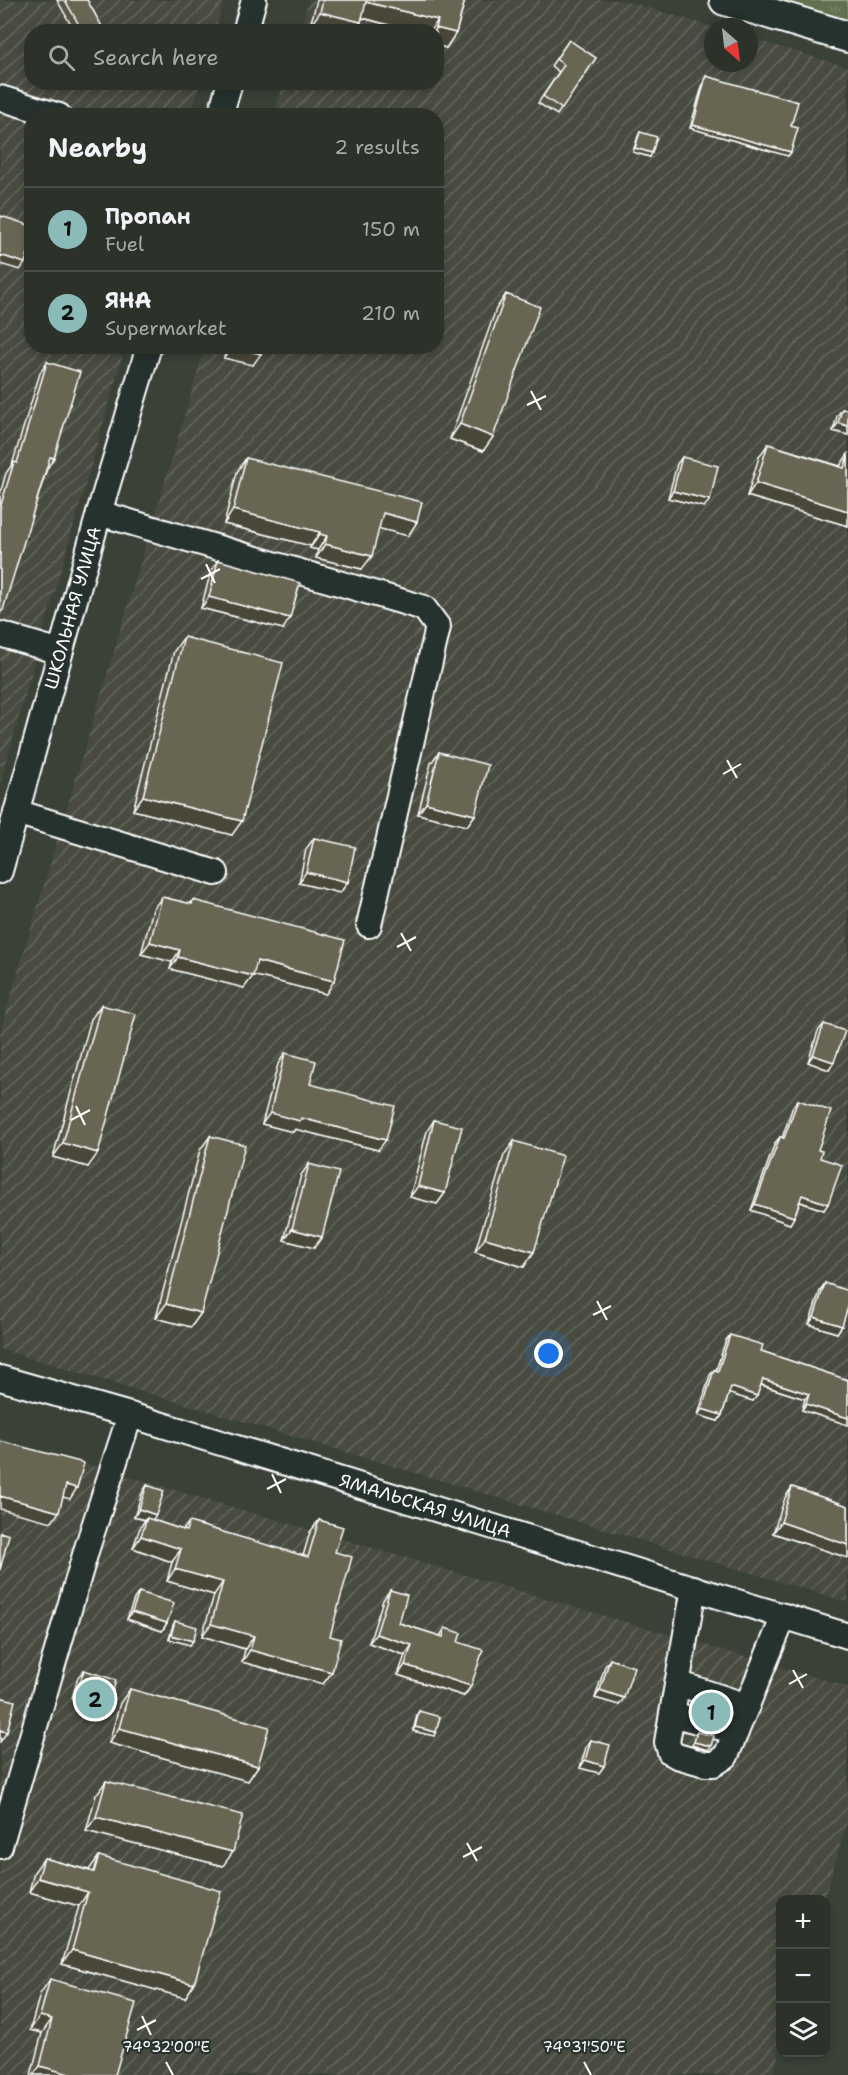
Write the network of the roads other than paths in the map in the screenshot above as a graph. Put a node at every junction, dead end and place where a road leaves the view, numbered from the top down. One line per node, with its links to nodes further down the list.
1 (254, 0): 3 (street)
2 (725, 0): 4 (main road)
3 (247, 24)
4 (848, 37)
5 (228, 90): 8 (street)
6 (0, 98): 7 (street)
7 (33, 108)
8 (222, 108)
9 (148, 354): 10 (street, ШКОЛЬНАЯ УЛИЦА)
10 (99, 513): 12 (street, ШКОЛЬНАЯ УЛИЦА); 16 (street)
11 (0, 634): 12 (street)
12 (60, 652): 13 (street, ШКОЛЬНАЯ УЛИЦА)
13 (16, 812): 14 (street, ШКОЛЬНАЯ УЛИЦА); 15 (street)
14 (0, 871)
15 (216, 873)
16 (369, 925)
17 (0, 1378): 18 (street, ЯМАЛЬСКАЯ УЛИЦА)
18 (130, 1415): 19 (street, ЯМАЛЬСКАЯ УЛИЦА); 26 (street)
19 (694, 1588): 20 (street, ЯМАЛЬСКАЯ УЛИЦА); 22 (street)
20 (784, 1616): 21 (street, ЯМАЛЬСКАЯ УЛИЦА); 23 (street)
21 (848, 1636)
22 (677, 1683): 23 (street); 24 (street)
23 (747, 1706): 25 (street)
24 (672, 1714): 25 (street); 25 (street)
25 (736, 1732)
26 (0, 1846)

